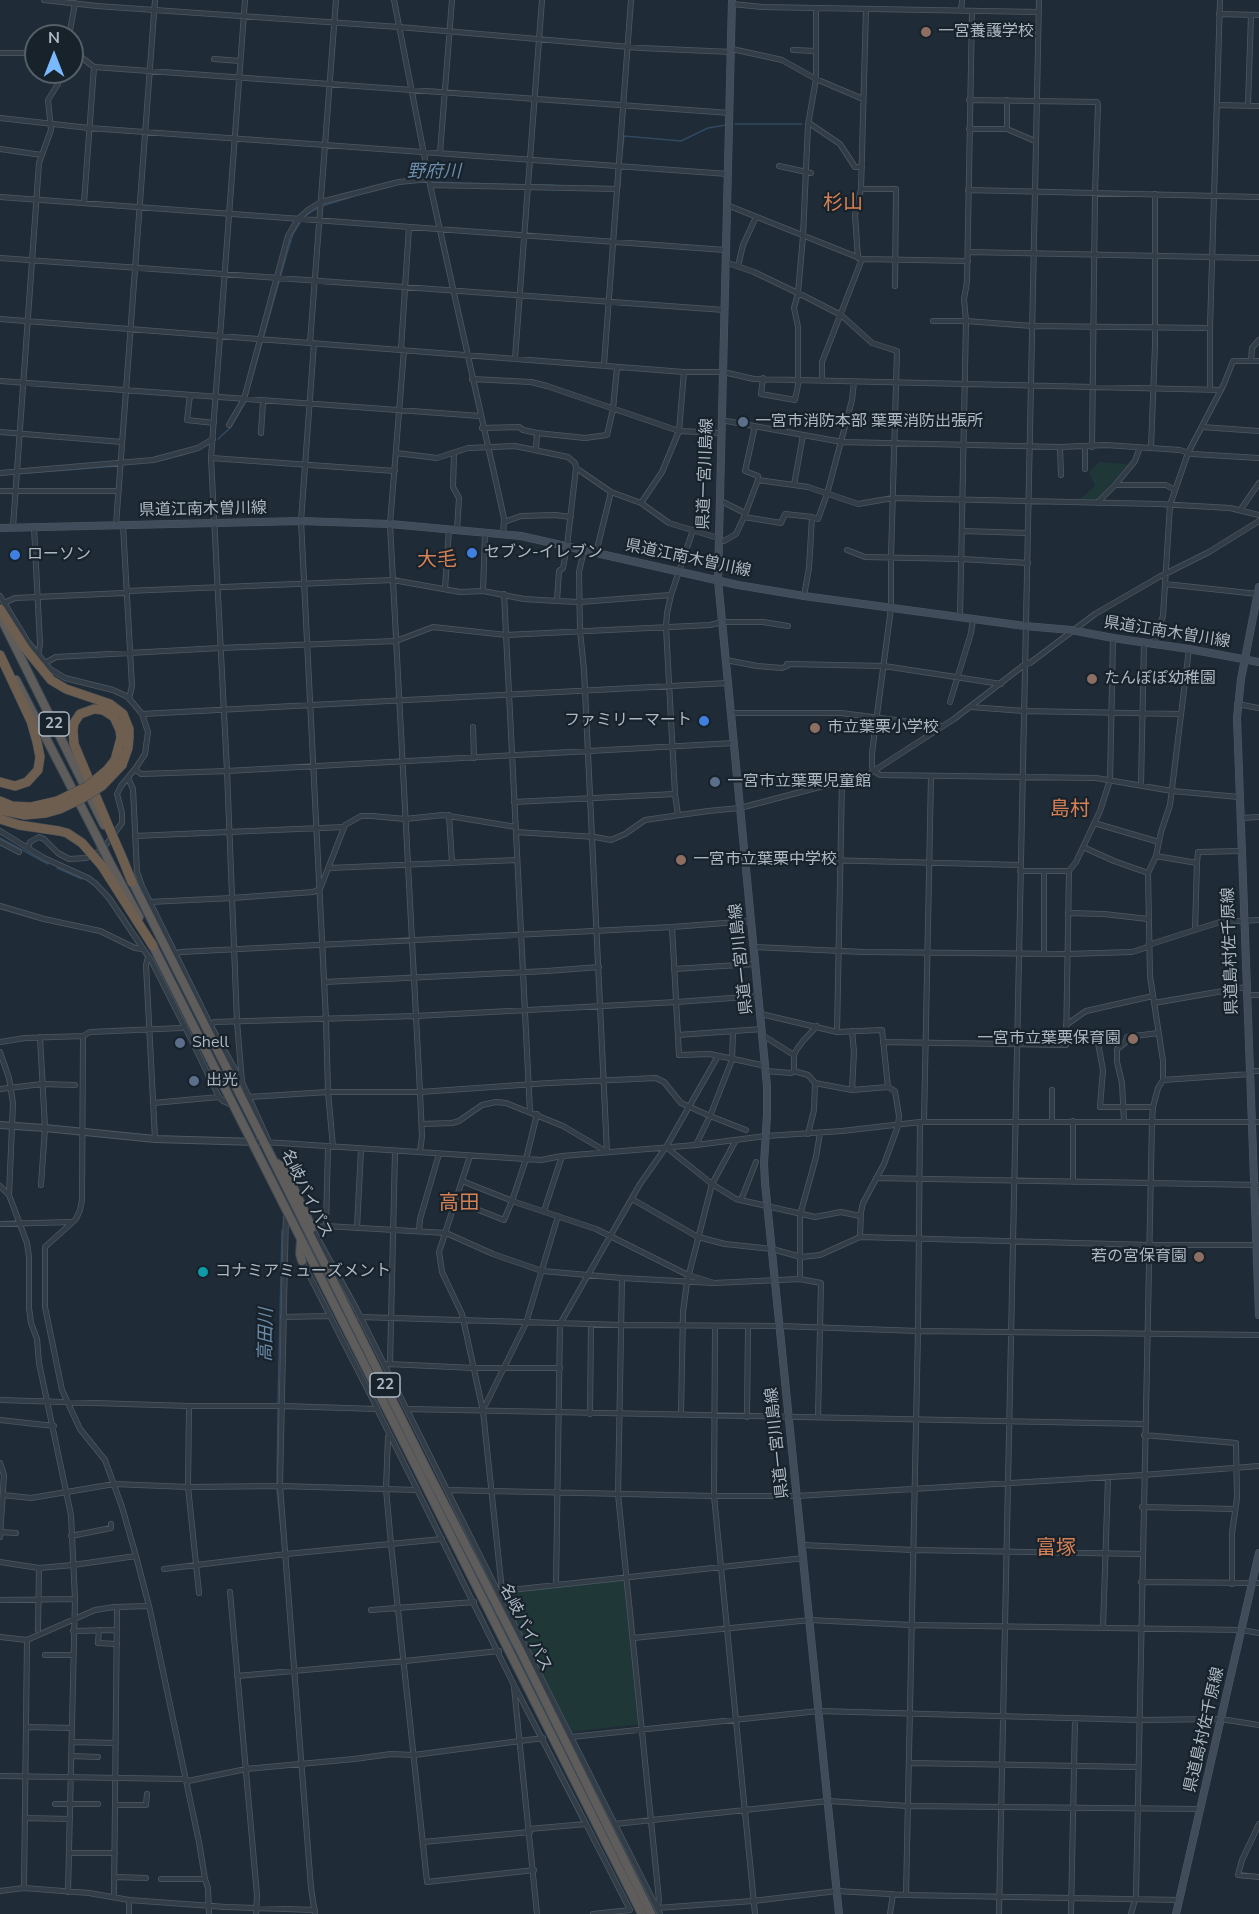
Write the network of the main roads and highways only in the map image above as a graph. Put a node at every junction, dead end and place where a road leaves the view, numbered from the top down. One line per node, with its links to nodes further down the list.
1 (732, 2): 3 (main road, 県道一宮川島線)
2 (0, 528): 3 (main road, 県道江南木曽川線)
3 (718, 580): 9 (main road, 県道江南木曽川線); 35 (main road, 県道一宮川島線)
4 (1258, 592): 9 (main road, 県道島村佐千原線)
5 (2, 606): 11 (highway)
6 (0, 616): 17 (highway, 22)
7 (0, 648): 18 (highway, 22, bridge)
8 (0, 655): 12 (highway)
9 (1245, 659): 10 (main road, 県道江南木曽川線); 21 (main road, 県道島村佐千原線)
10 (1259, 662)
11 (118, 763): 14 (highway, bridge); 17 (highway)
12 (0, 782)
13 (0, 801): 14 (highway)
14 (59, 805): 15 (highway)
15 (0, 810)
16 (0, 819): 18 (highway, bridge)
17 (109, 831): 19 (highway, bridge)
18 (106, 863): 20 (highway)
19 (132, 882): 22 (highway, 名岐バイパス / 22)
20 (153, 946): 22 (highway, 名岐バイパス / 22)
21 (1255, 1122): 24 (main road, 県道島村佐千原線)
22 (260, 1142): 23 (highway, 名岐バイパス / 22); 26 (highway, 名岐バイパス / 22)
23 (274, 1162): 25 (highway, 22); 33 (highway, 名岐バイパス / 22)
24 (1256, 1185): 27 (main road, 県道島村佐千原線)
25 (312, 1228)
26 (301, 1240): 28 (highway, 22); 34 (highway, 名岐バイパス / 22)
27 (1258, 1245): 29 (main road, 県道島村佐千原線)
28 (303, 1261)
29 (1259, 1292): 30 (main road, 県道島村佐千原線)
30 (1259, 1315)
31 (1259, 1553): 32 (main road, 県道島村佐千原線)
32 (1256, 1583): 36 (main road, 県道島村佐千原線)
33 (654, 1911)
34 (642, 1914)
35 (839, 1914)
36 (1176, 1914)

